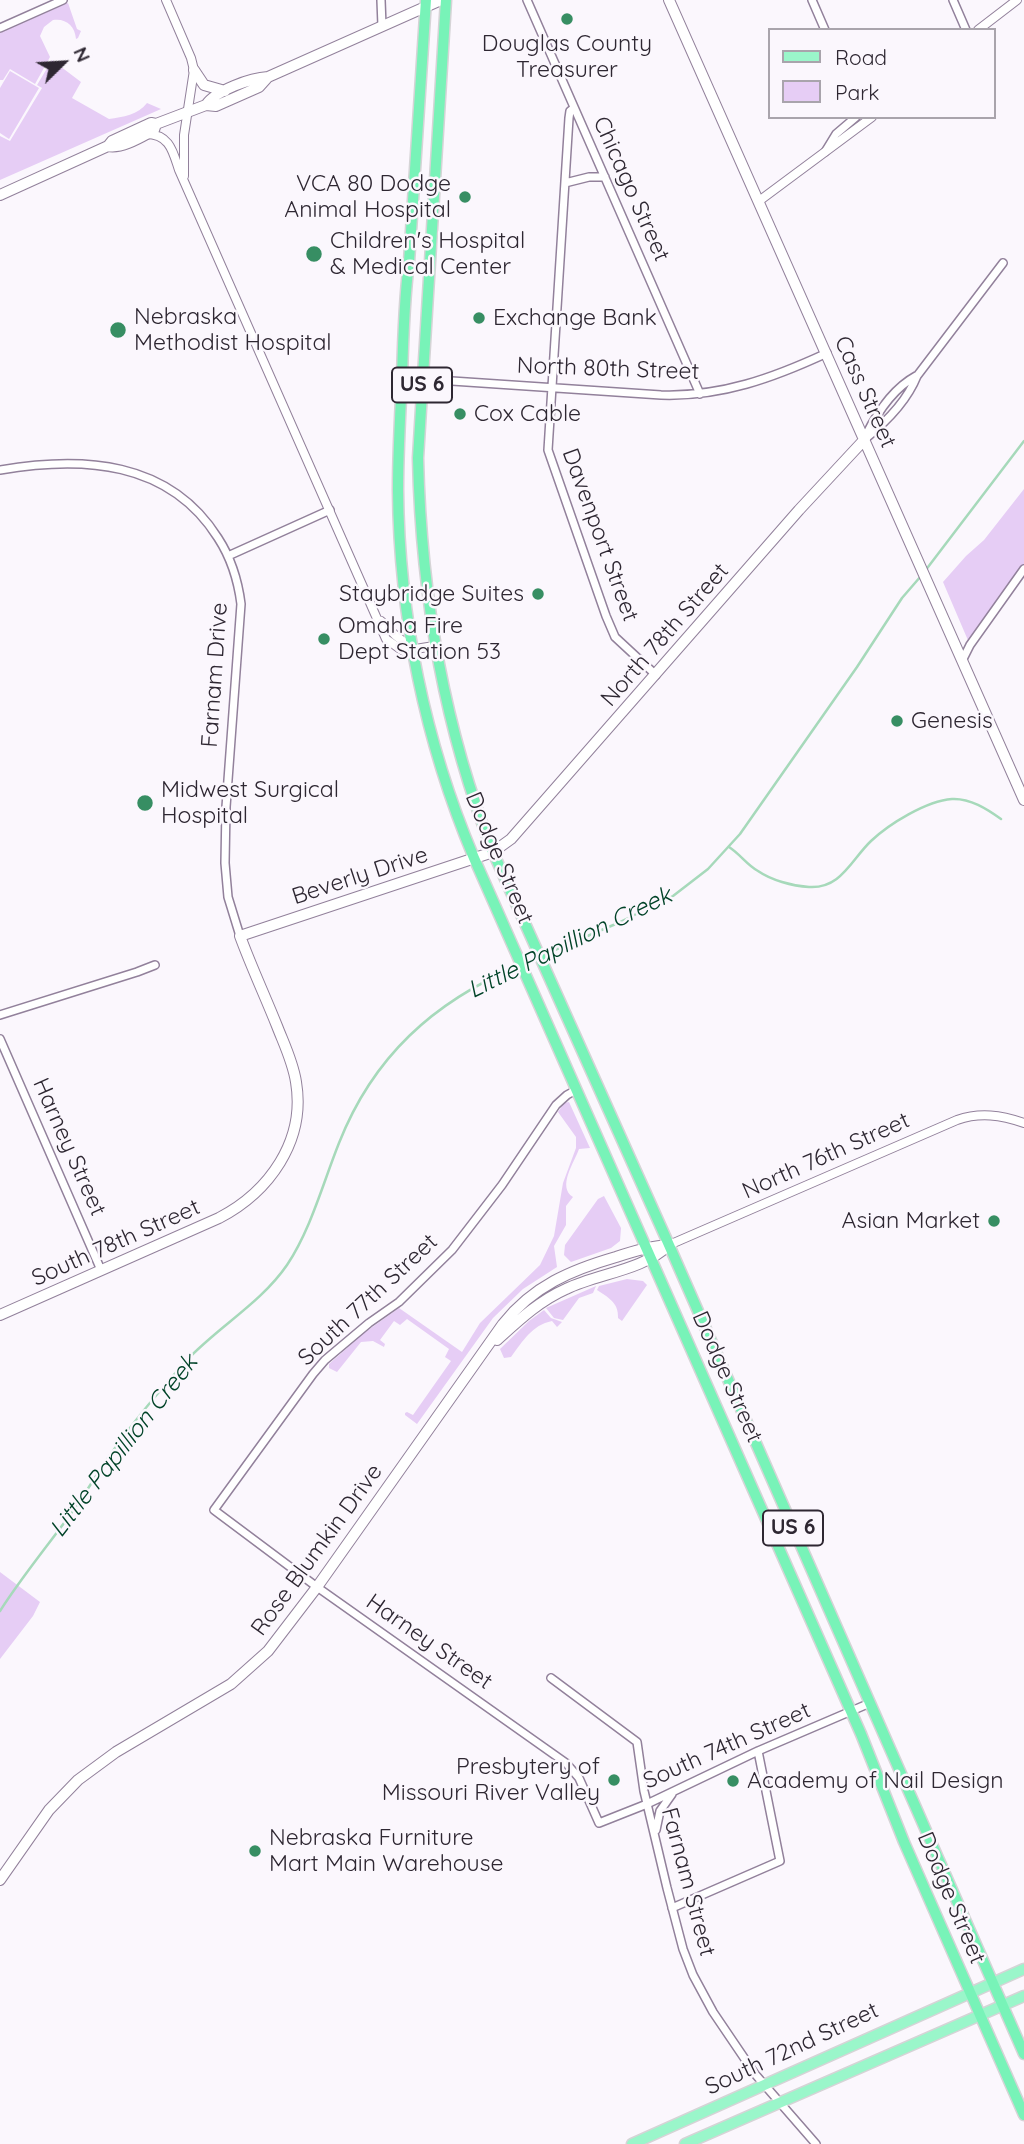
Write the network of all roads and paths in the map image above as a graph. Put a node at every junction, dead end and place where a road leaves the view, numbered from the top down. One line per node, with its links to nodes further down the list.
1 (63, 0): 12 (street)
2 (166, 0): 16 (street)
3 (381, 0): 11 (street)
4 (443, 0): 10 (main road); 35 (highway, US 6)
5 (527, 0): 20 (street, Chicago Street)
6 (669, 0): 32 (main road, Cass Street)
7 (812, 0): 13 (street)
8 (953, 0): 14 (street)
9 (1017, 0): 15 (street)
10 (426, 4): 11 (main road); 44 (highway, US 6)
11 (382, 26): 17 (main road)
12 (0, 28)
13 (824, 28)
14 (965, 28)
15 (981, 28)
16 (194, 70): 18 (main road); 21 (street)
17 (268, 77): 18 (main road); 19 (main road)
18 (225, 91): 19 (main road)
19 (206, 105): 21 (main road)
20 (574, 108): 29 (street, Chicago Street); 30 (street, Davenport Street)
21 (188, 111): 24 (main road); 28 (street)
22 (854, 119): 27 (street)
23 (869, 119): 27 (street)
24 (161, 122): 25 (main road); 26 (main road)
25 (146, 134): 26 (main road); 28 (street)
26 (108, 146): 31 (main road)
27 (825, 152): 32 (street)
28 (184, 177): 40 (street)
29 (605, 177): 30 (street); 37 (street, Chicago Street)
30 (565, 183): 36 (street, Davenport Street)
31 (0, 195)
32 (759, 201): 34 (main road, Cass Street)
33 (1003, 263): 38 (street)
34 (827, 353): 37 (street, North 80th Street); 38 (main road, Cass Street)
35 (422, 379): 36 (street, North 80th Street); 43 (highway, US 6)
36 (551, 388): 37 (street, North 80th Street); 46 (street, Davenport Street)
37 (700, 394)
38 (865, 439): 45 (main road, Cass Street); 46 (main road, North 78th Street)
39 (0, 470): 41 (street, Farnam Drive)
40 (330, 510): 41 (street); 44 (street)
41 (228, 556): 50 (street, Farnam Drive)
42 (1024, 569): 45 (street)
43 (434, 646): 44 (street); 48 (highway, Dodge Street / US 6)
44 (413, 649): 49 (highway, Dodge Street / US 6)
45 (962, 661): 47 (main road, Cass Street)
46 (656, 675): 48 (main road, North 78th Street)
47 (1024, 800)
48 (493, 852): 49 (main road, Beverly Drive); 57 (highway, Dodge Street / US 6)
49 (474, 858): 50 (main road, Beverly Drive); 54 (highway, Dodge Street / US 6)
50 (240, 936): 56 (main road, Farnam Drive)
51 (155, 965): 52 (street)
52 (0, 1016)
53 (0, 1039): 60 (street, Harney Street)
54 (576, 1090): 58 (highway, Dodge Street / US 6); 63 (street, South 77th Street)
55 (1024, 1123): 57 (street, North 76th Street)
56 (246, 1202): 60 (main road, South 78th Street)
57 (669, 1245): 58 (main road, Rose Blumkin Drive); 59 (main road, North 76th Street); 66 (highway, Dodge Street / US 6)
58 (646, 1248): 59 (highway, Dodge Street / US 6); 62 (main road, Rose Blumkin Drive)
59 (651, 1260): 62 (main road, Rose Blumkin Drive); 67 (highway, Dodge Street / US 6)
60 (101, 1270): 61 (main road, South 78th Street)
61 (0, 1315)
62 (484, 1352): 64 (main road, Rose Blumkin Drive)
63 (214, 1510): 64 (street, Harney Street)
64 (317, 1587): 71 (street, Harney Street); 73 (main road, Rose Blumkin Drive)
65 (551, 1678): 70 (street, Farnam Street)
66 (870, 1703): 67 (street, South 74th Street); 76 (highway, Dodge Street / US 6)
67 (852, 1712): 68 (street, South 74th Street); 77 (highway, Dodge Street / US 6)
68 (758, 1751): 69 (street, South 74th Street); 74 (street)
69 (674, 1791): 70 (street, South 74th Street); 72 (street)
70 (647, 1804): 71 (street, South 74th Street); 72 (street, Farnam Street)
71 (599, 1824)
72 (656, 1835): 74 (street, Farnam Street)
73 (0, 1880)
74 (672, 1908): 82 (street, Farnam Street)
75 (1024, 1969): 76 (main road, South 72nd Street)
76 (992, 1983): 77 (main road, South 72nd Street); 79 (highway, Dodge Street / US 6)
77 (969, 1993): 80 (highway, Dodge Street / US 6); 82 (main road, South 72nd Street)
78 (1024, 1996): 79 (main road, South 72nd Street)
79 (1002, 2006): 80 (main road, South 72nd Street); 81 (highway, Dodge Street / US 6)
80 (979, 2016): 83 (main road, South 72nd Street); 84 (highway, Dodge Street / US 6)
81 (1024, 2054)
82 (764, 2085): 83 (street, Farnam Street); 85 (main road, South 72nd Street)
83 (780, 2103): 86 (main road, South 72nd Street); 87 (street, Farnam Street)
84 (1024, 2115)
85 (632, 2144)
86 (685, 2144)
87 (816, 2144)

